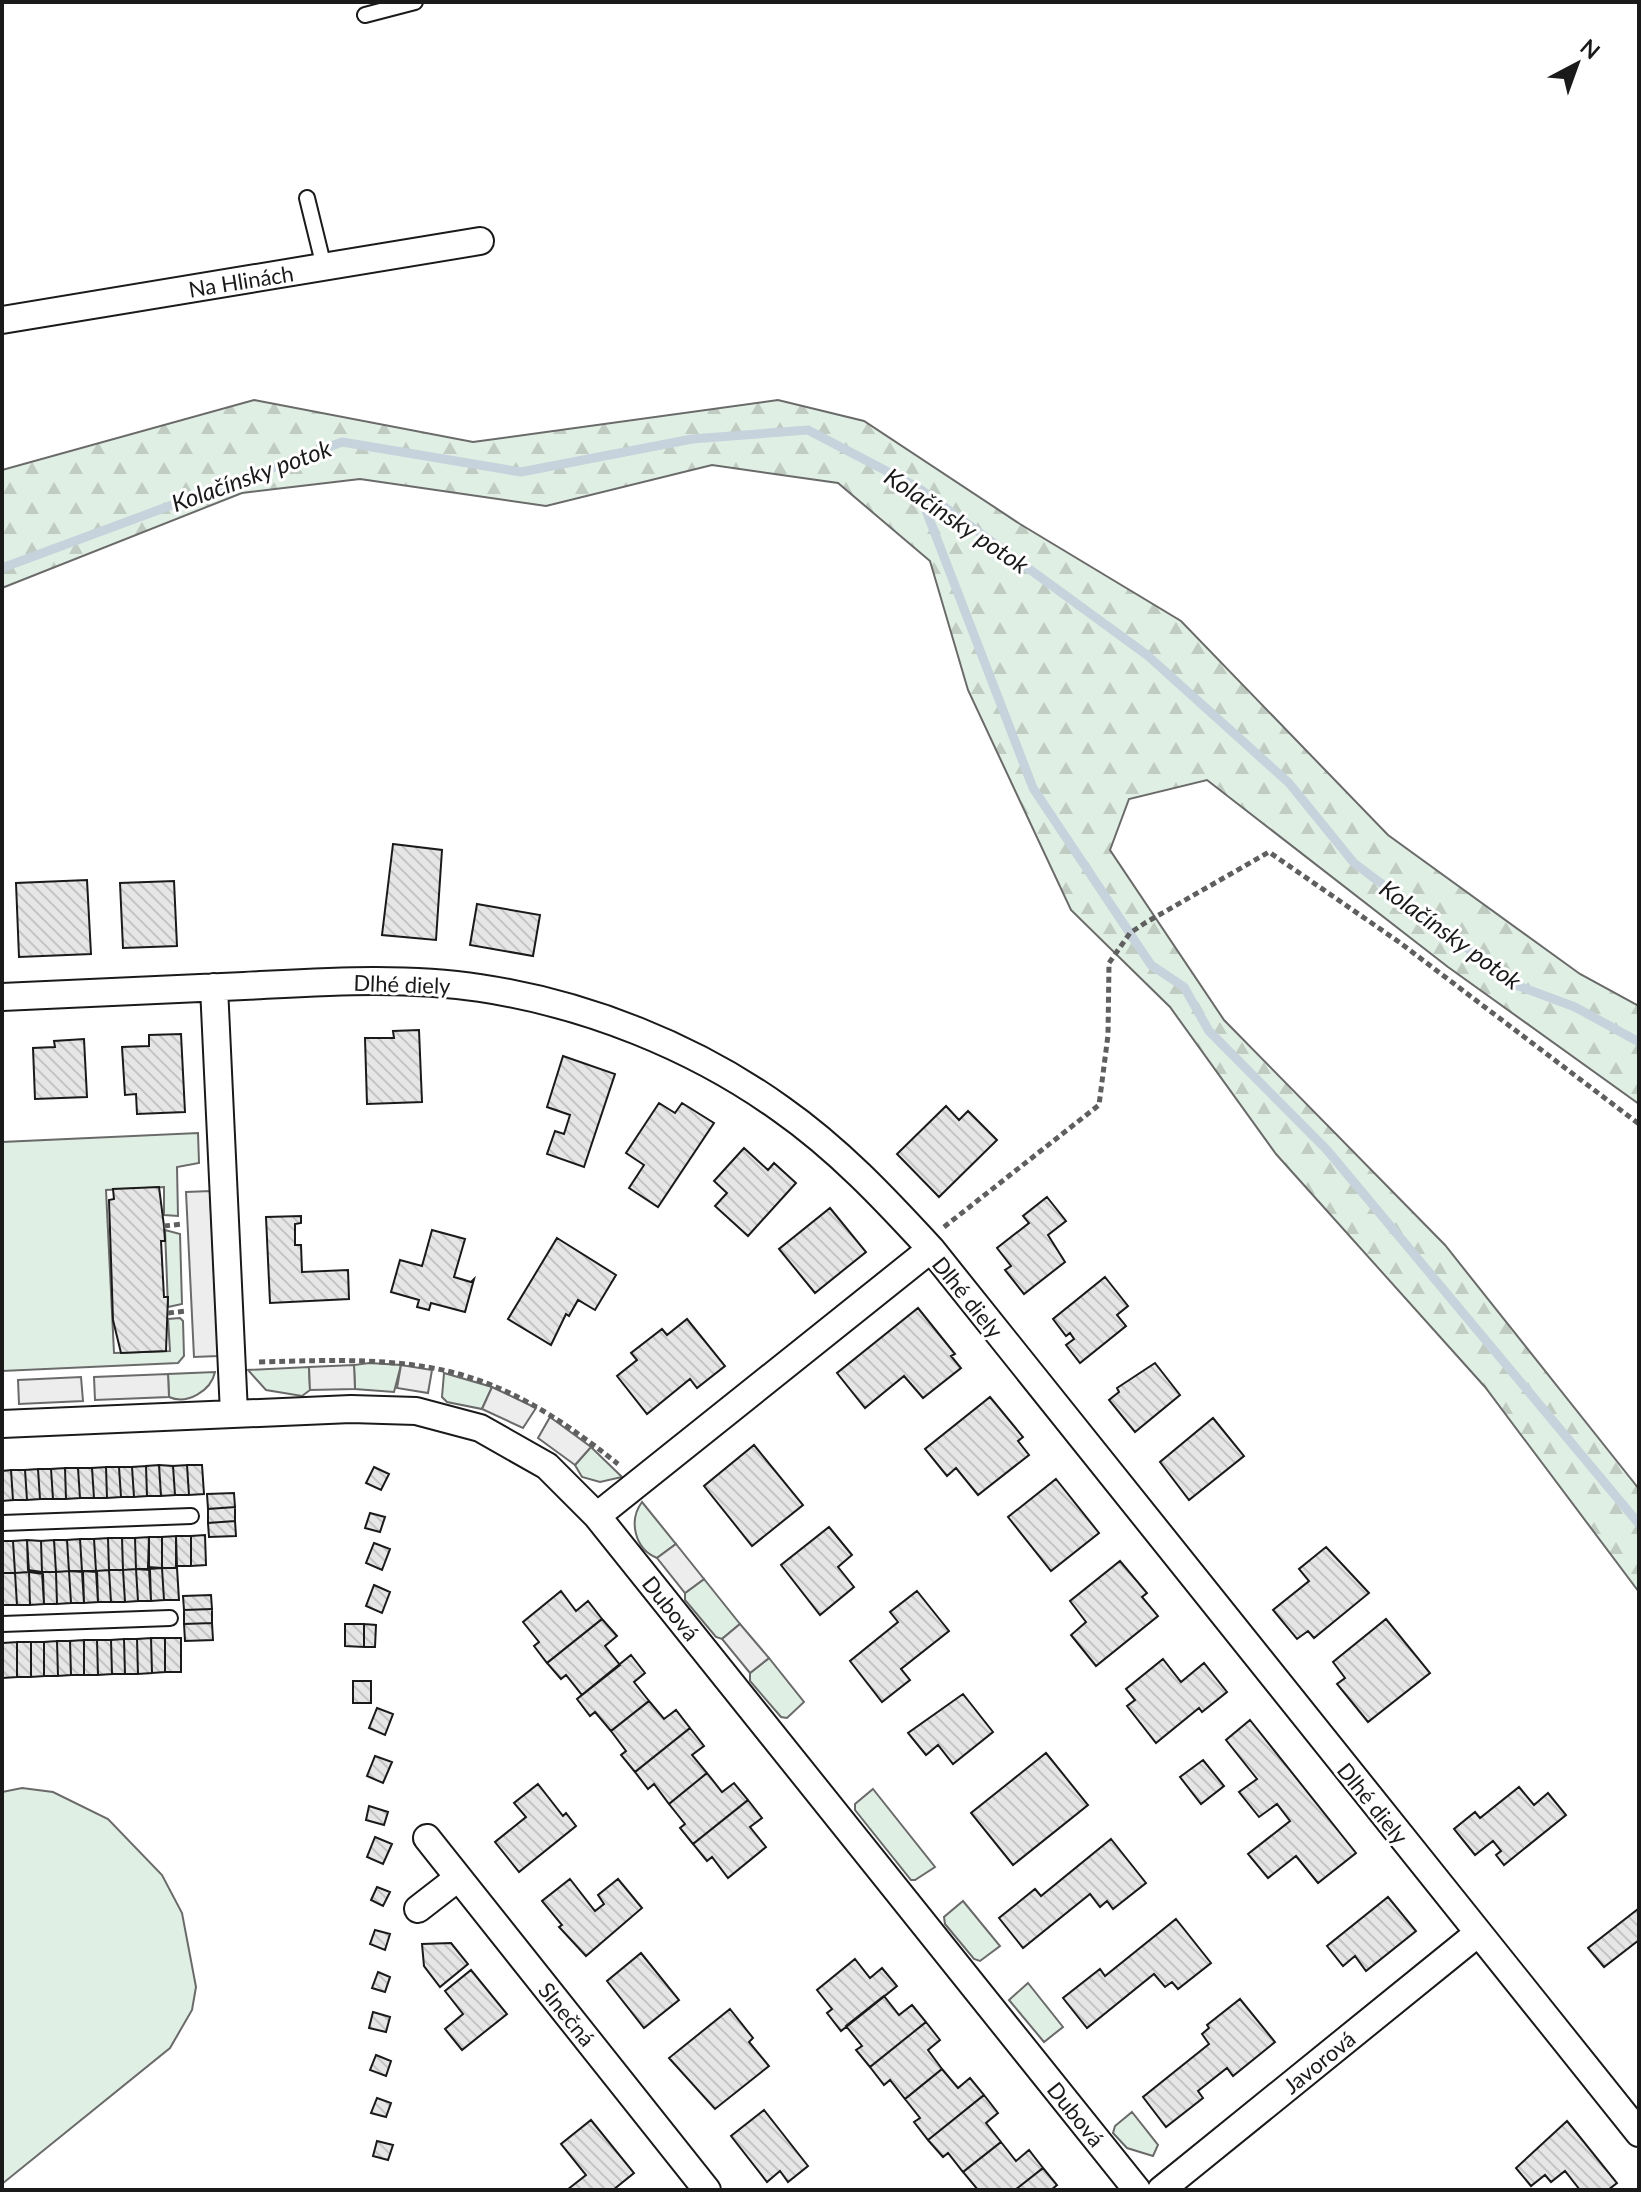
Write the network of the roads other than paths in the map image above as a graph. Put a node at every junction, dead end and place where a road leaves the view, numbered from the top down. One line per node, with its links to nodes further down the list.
1 (415, 2): 2 (lane)
2 (365, 15)
3 (307, 198): 5 (lane)
4 (480, 241): 5 (street, Na Hlinách)
5 (324, 267): 6 (street, Na Hlinách)
6 (2, 320)
7 (214, 987): 8 (street, Dlhé diely); 9 (street, Dlhé diely); 10 (street)
8 (2, 997)
9 (928, 1246): 13 (street); 20 (street, Dlhé diely)
10 (234, 1413): 11 (street, Dubová); 13 (street, Dubová)
11 (2, 1424)
12 (191, 1516): 14 (lane)
13 (597, 1516): 23 (street, Dubová)
14 (2, 1523)
15 (170, 1618): 16 (lane)
16 (2, 1624)
17 (427, 1838): 18 (street, Slnečná)
18 (458, 1878): 19 (street); 22 (street, Slnečná)
19 (418, 1909)
20 (1477, 1934): 21 (street, Dlhé diely); 24 (street, Javorová)
21 (1639, 2133)
22 (707, 2190)
23 (1137, 2190)
24 (1161, 2190)

